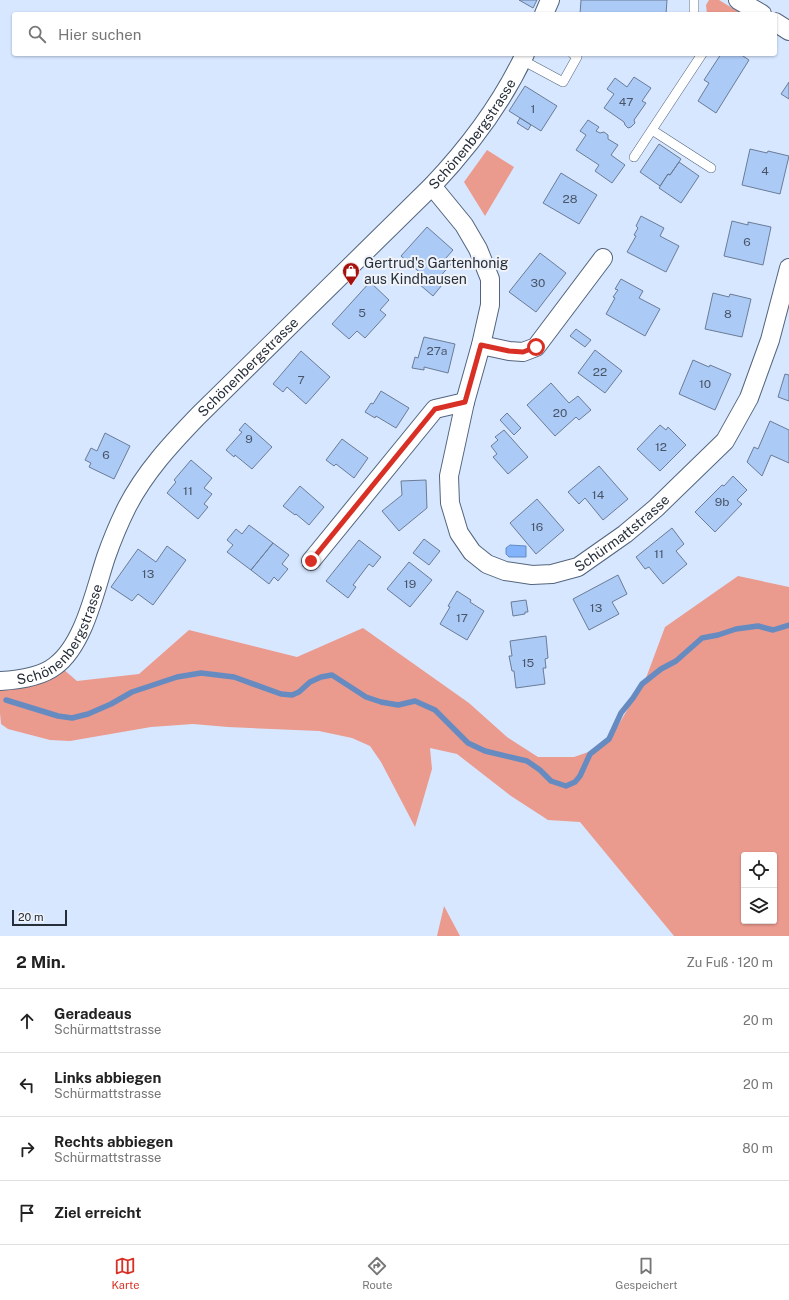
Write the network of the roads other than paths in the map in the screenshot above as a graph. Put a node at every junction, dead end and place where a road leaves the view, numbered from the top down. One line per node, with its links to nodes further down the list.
1 (550, 0): 4 (street)
2 (694, 0): 5 (lane)
3 (738, 0): 6 (street)
4 (545, 12)
5 (694, 12)
6 (759, 12)
7 (777, 23): 8 (street)
8 (789, 31)
9 (576, 56): 11 (lane)
10 (701, 56): 12 (lane)
11 (524, 57): 15 (street, Schönenbergstrasse)
12 (652, 130): 13 (lane); 14 (lane)
13 (634, 157)
14 (711, 168)
15 (432, 186): 18 (street, Schürmattstrasse); 21 (street, Schönenbergstrasse)
16 (603, 258): 18 (street)
17 (789, 268): 19 (street, Schürmattstrasse)
18 (481, 345): 19 (street, Schürmattstrasse)
19 (465, 402): 20 (street)
20 (311, 561)
21 (0, 683)

